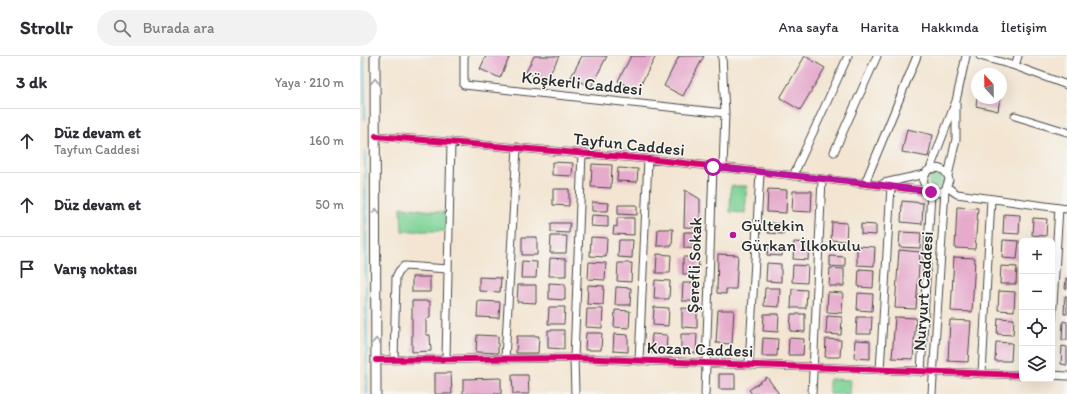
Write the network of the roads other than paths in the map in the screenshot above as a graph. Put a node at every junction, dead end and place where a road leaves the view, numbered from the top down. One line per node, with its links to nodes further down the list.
1 (375, 56): 16 (main road, one-way to 1)
2 (464, 56): 13 (street, Köşkerli Caddesi)
3 (722, 56): 13 (street)
4 (848, 56): 26 (street)
5 (877, 56): 19 (street)
6 (917, 56): 29 (street)
7 (966, 56): 12 (street)
8 (980, 56): 10 (street)
9 (1018, 56): 10 (street)
10 (1015, 66): 11 (street)
11 (1067, 85)
12 (956, 101): 25 (street); 27 (street)
13 (725, 113): 23 (street)
14 (1015, 116): 15 (street)
15 (1067, 132)
16 (376, 136): 17 (street, Tayfun Caddesi); 41 (main road, one-way to 16)
17 (451, 142): 18 (street, Tayfun Caddesi); 37 (street)
18 (517, 147): 20 (street, Tayfun Caddesi); 40 (street)
19 (834, 152)
20 (582, 153): 21 (street, Tayfun Caddesi); 39 (street)
21 (648, 160): 22 (street, Tayfun Caddesi); 44 (street)
22 (713, 167): 23 (street, Tayfun Caddesi); 45 (street, Şerefli Sokak)
23 (723, 168): 24 (street, Tayfun Caddesi)
24 (760, 172): 26 (street, Tayfun Caddesi); 46 (street)
25 (928, 172): 27 (street); 30 (street); 33 (street)
26 (793, 176): 28 (street, Tayfun Caddesi)
27 (948, 176): 32 (street)
28 (822, 179): 29 (street, Tayfun Caddesi); 47 (street)
29 (865, 183): 30 (street, Tayfun Caddesi)
30 (879, 184): 31 (street)
31 (891, 186): 33 (street); 48 (street)
32 (946, 189): 33 (street); 34 (street); 50 (street, Nuryurt Caddesi)
33 (930, 192): 49 (street)
34 (991, 199): 35 (street); 51 (street)
35 (1059, 208): 36 (street); 38 (street)
36 (1067, 209)
37 (448, 269): 42 (street); 43 (street)
38 (1053, 310)
39 (574, 358): 40 (street, Kozan Caddesi); 44 (street, Kozan Caddesi); 56 (street)
40 (505, 359): 43 (street, Kozan Caddesi)
41 (376, 360): 42 (street, Kozan Caddesi); 55 (main road)
42 (394, 360): 43 (street, Kozan Caddesi)
43 (446, 360)
44 (639, 361): 45 (street, Kozan Caddesi)
45 (705, 364): 46 (street, Kozan Caddesi); 57 (street, Şerefli Sokak)
46 (749, 365): 47 (street, Kozan Caddesi)
47 (813, 368): 48 (street, Kozan Caddesi); 58 (street)
48 (880, 370): 49 (street, Kozan Caddesi)
49 (921, 372): 50 (street, Kozan Caddesi)
50 (932, 372): 51 (street, Kozan Caddesi); 59 (street, Nuryurt Caddesi)
51 (982, 374): 52 (street, Kozan Caddesi)
52 (1019, 375)
53 (1055, 375): 54 (street)
54 (1067, 376)
55 (376, 394)
56 (574, 394)
57 (705, 394)
58 (812, 394)
59 (932, 394)

